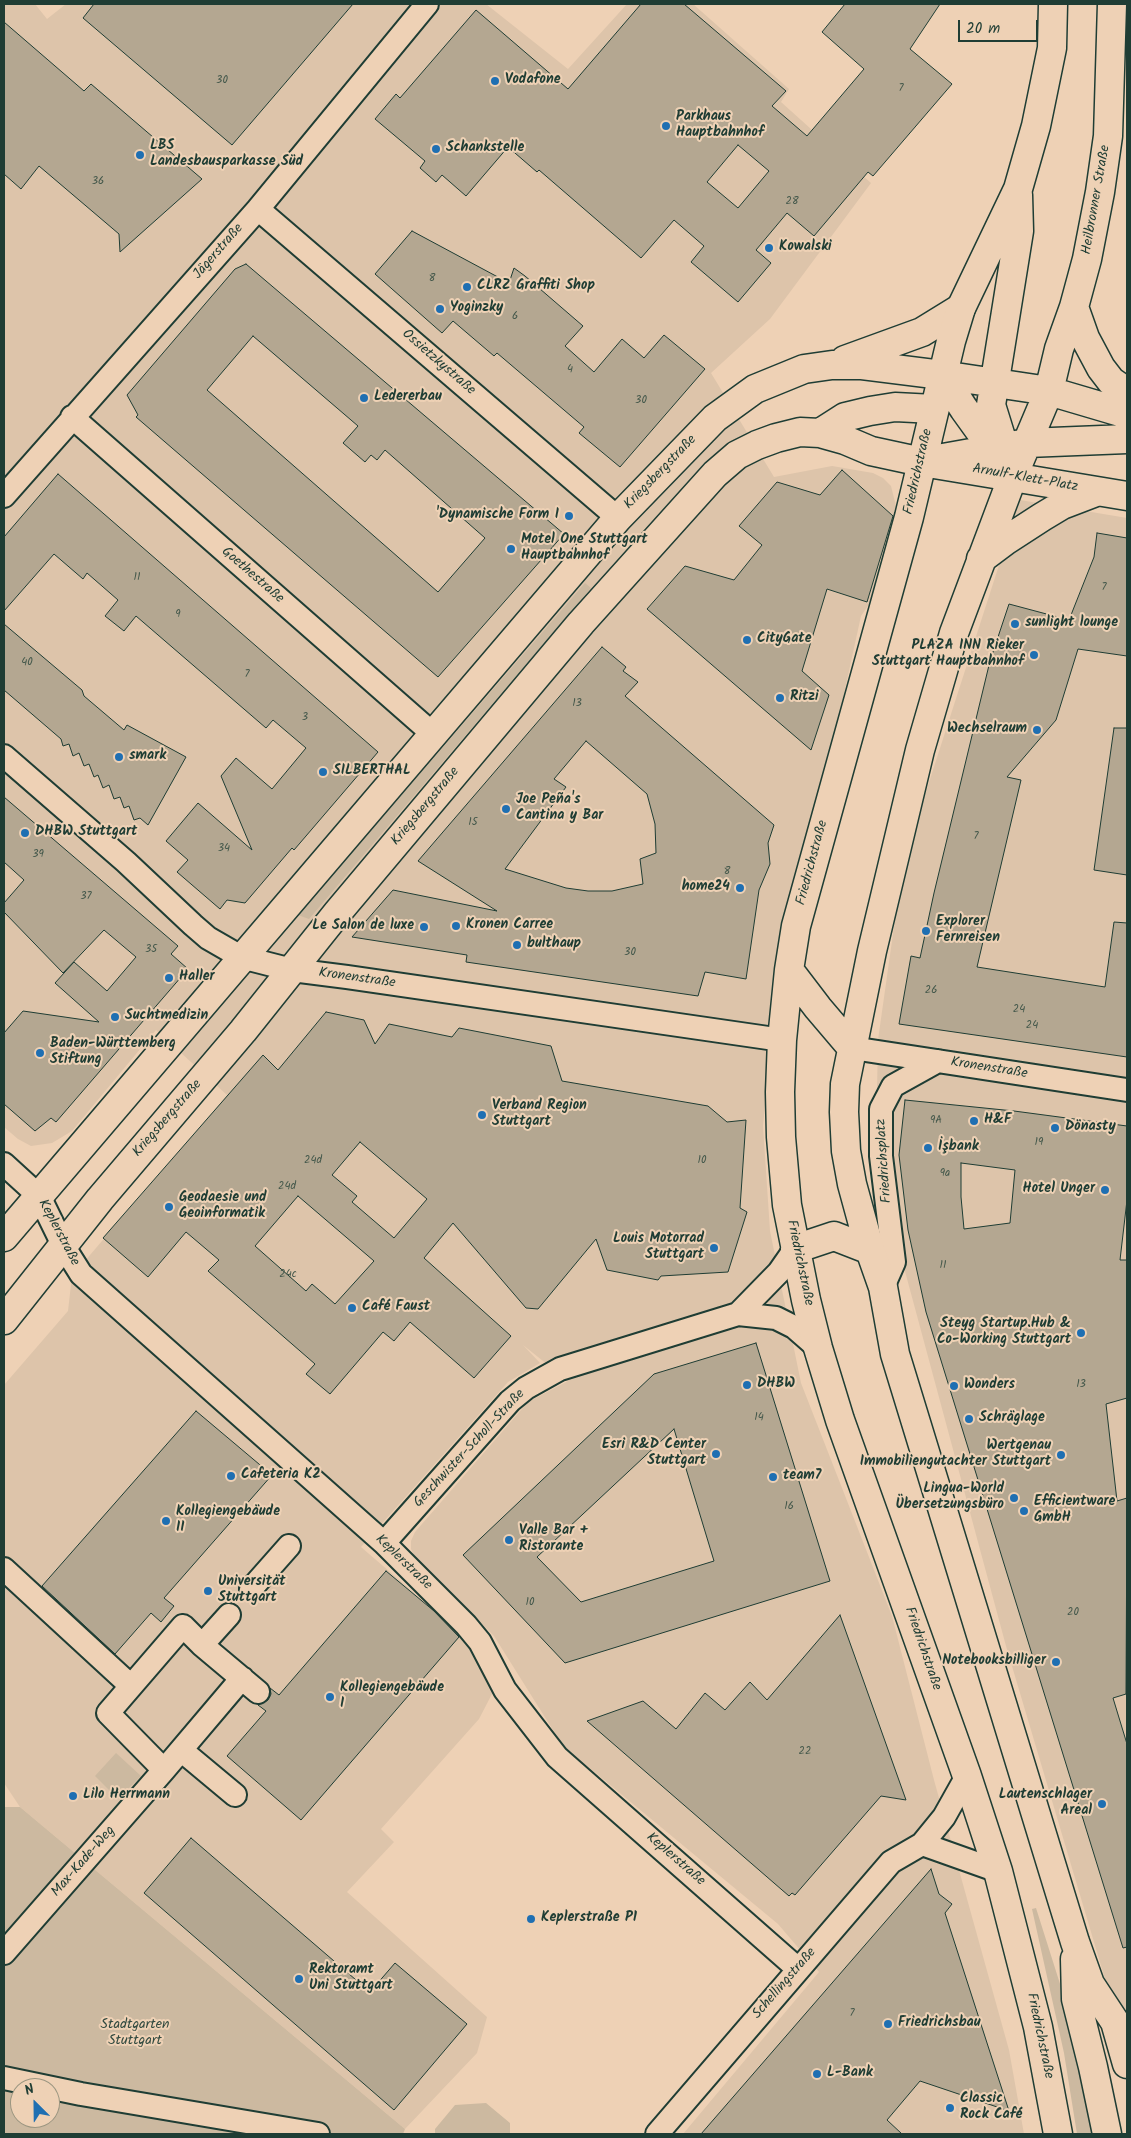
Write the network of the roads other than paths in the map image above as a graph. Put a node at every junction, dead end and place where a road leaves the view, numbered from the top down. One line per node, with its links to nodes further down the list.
1 (427, 4): 5 (street, Jägerstraße)
2 (1053, 4): 4 (main road)
3 (1112, 4): 6 (main road, Heilbronner Straße)
4 (1018, 189): 7 (main road); 12 (main road)
5 (258, 209): 16 (street, Jägerstraße); 25 (street, Ossietzkystraße)
6 (1074, 307): 10 (main road, Heilbronner Straße); 11 (main road)
7 (961, 308): 8 (main road); 9 (main road)
8 (832, 365): 9 (main road, Kriegsbergstraße); 25 (main road, Kriegsbergstraße)
9 (942, 375): 12 (main road); 13 (main road, Friedrichstraße); 14 (main road)
10 (1048, 390): 12 (main road); 15 (main road); 19 (main road)
11 (1127, 392)
12 (993, 394): 14 (main road); 19 (main road)
13 (934, 409): 14 (main road); 17 (main road); 20 (main road, Friedrichstraße)
14 (964, 409): 19 (main road)
15 (1127, 414)
16 (72, 417): 23 (street, Jägerstraße); 27 (street, Goethestraße)
17 (820, 433): 20 (main road, Kriegsbergstraße); 30 (main road, Kriegsbergstraße)
18 (1127, 439): 19 (main road)
19 (1008, 447): 20 (main road); 21 (main road)
20 (922, 462): 21 (main road, Arnulf-Klett-Platz); 31 (main road, Friedrichstraße)
21 (1013, 476): 22 (main road, Arnulf-Klett-Platz); 26 (main road)
22 (1096, 492): 24 (main road, Arnulf-Klett-Platz); 26 (main road)
23 (4, 496)
24 (1127, 496)
25 (618, 518): 27 (main road, Kriegsbergstraße)
26 (980, 560): 33 (main road)
27 (433, 734): 29 (main road, Kriegsbergstraße)
28 (4, 756): 29 (street, Kronenstraße)
29 (241, 957): 30 (street, Kronenstraße); 37 (main road, Kriegsbergstraße)
30 (292, 970): 32 (street, Kronenstraße); 39 (main road, Kriegsbergstraße)
31 (789, 970): 32 (main road, Friedrichstraße); 33 (main road)
32 (782, 1040): 40 (main road, Friedrichstraße)
33 (852, 1048): 34 (street, Kronenstraße); 41 (main road)
34 (938, 1061): 35 (street, Kronenstraße); 42 (street, Friedrichsplatz)
35 (1127, 1090)
36 (4, 1164): 37 (street, Keplerstraße)
37 (38, 1196): 38 (main road, Kriegsbergstraße); 39 (street, Keplerstraße)
38 (4, 1237)
39 (64, 1247): 44 (main road, Kriegsbergstraße); 46 (street, Keplerstraße)
40 (794, 1249): 41 (main road); 43 (street, Geschwister-Scholl-Straße); 45 (main road, Friedrichstraße)
41 (870, 1250): 42 (main road)
42 (883, 1287): 59 (main road)
43 (738, 1314): 45 (street, Geschwister-Scholl-Straße); 46 (street, Geschwister-Scholl-Straße)
44 (4, 1320)
45 (818, 1348): 55 (main road, Friedrichstraße)
46 (384, 1543): 61 (street, Keplerstraße)
47 (289, 1546): 49 (street)
48 (4, 1569): 52 (street)
49 (251, 1589)
50 (229, 1614): 51 (street)
51 (202, 1645): 52 (street, Max-Kade-Weg); 53 (street, Max-Kade-Weg)
52 (131, 1686): 54 (street, Max-Kade-Weg)
53 (181, 1750): 54 (street, Max-Kade-Weg); 56 (street)
54 (164, 1770): 60 (street, Max-Kade-Weg)
55 (967, 1776): 57 (street, Schellingstraße); 58 (main road, Friedrichstraße)
56 (235, 1795)
57 (922, 1844): 58 (street); 61 (street, Schellingstraße)
58 (998, 1871): 66 (main road, Friedrichstraße)
59 (1075, 1942): 62 (main road); 67 (main road)
60 (4, 1953)
61 (798, 1969): 65 (street, Schellingstraße)
62 (1127, 2064)
63 (4, 2078): 64 (street)
64 (318, 2134)
65 (657, 2134)
66 (1058, 2134)
67 (1107, 2134)

